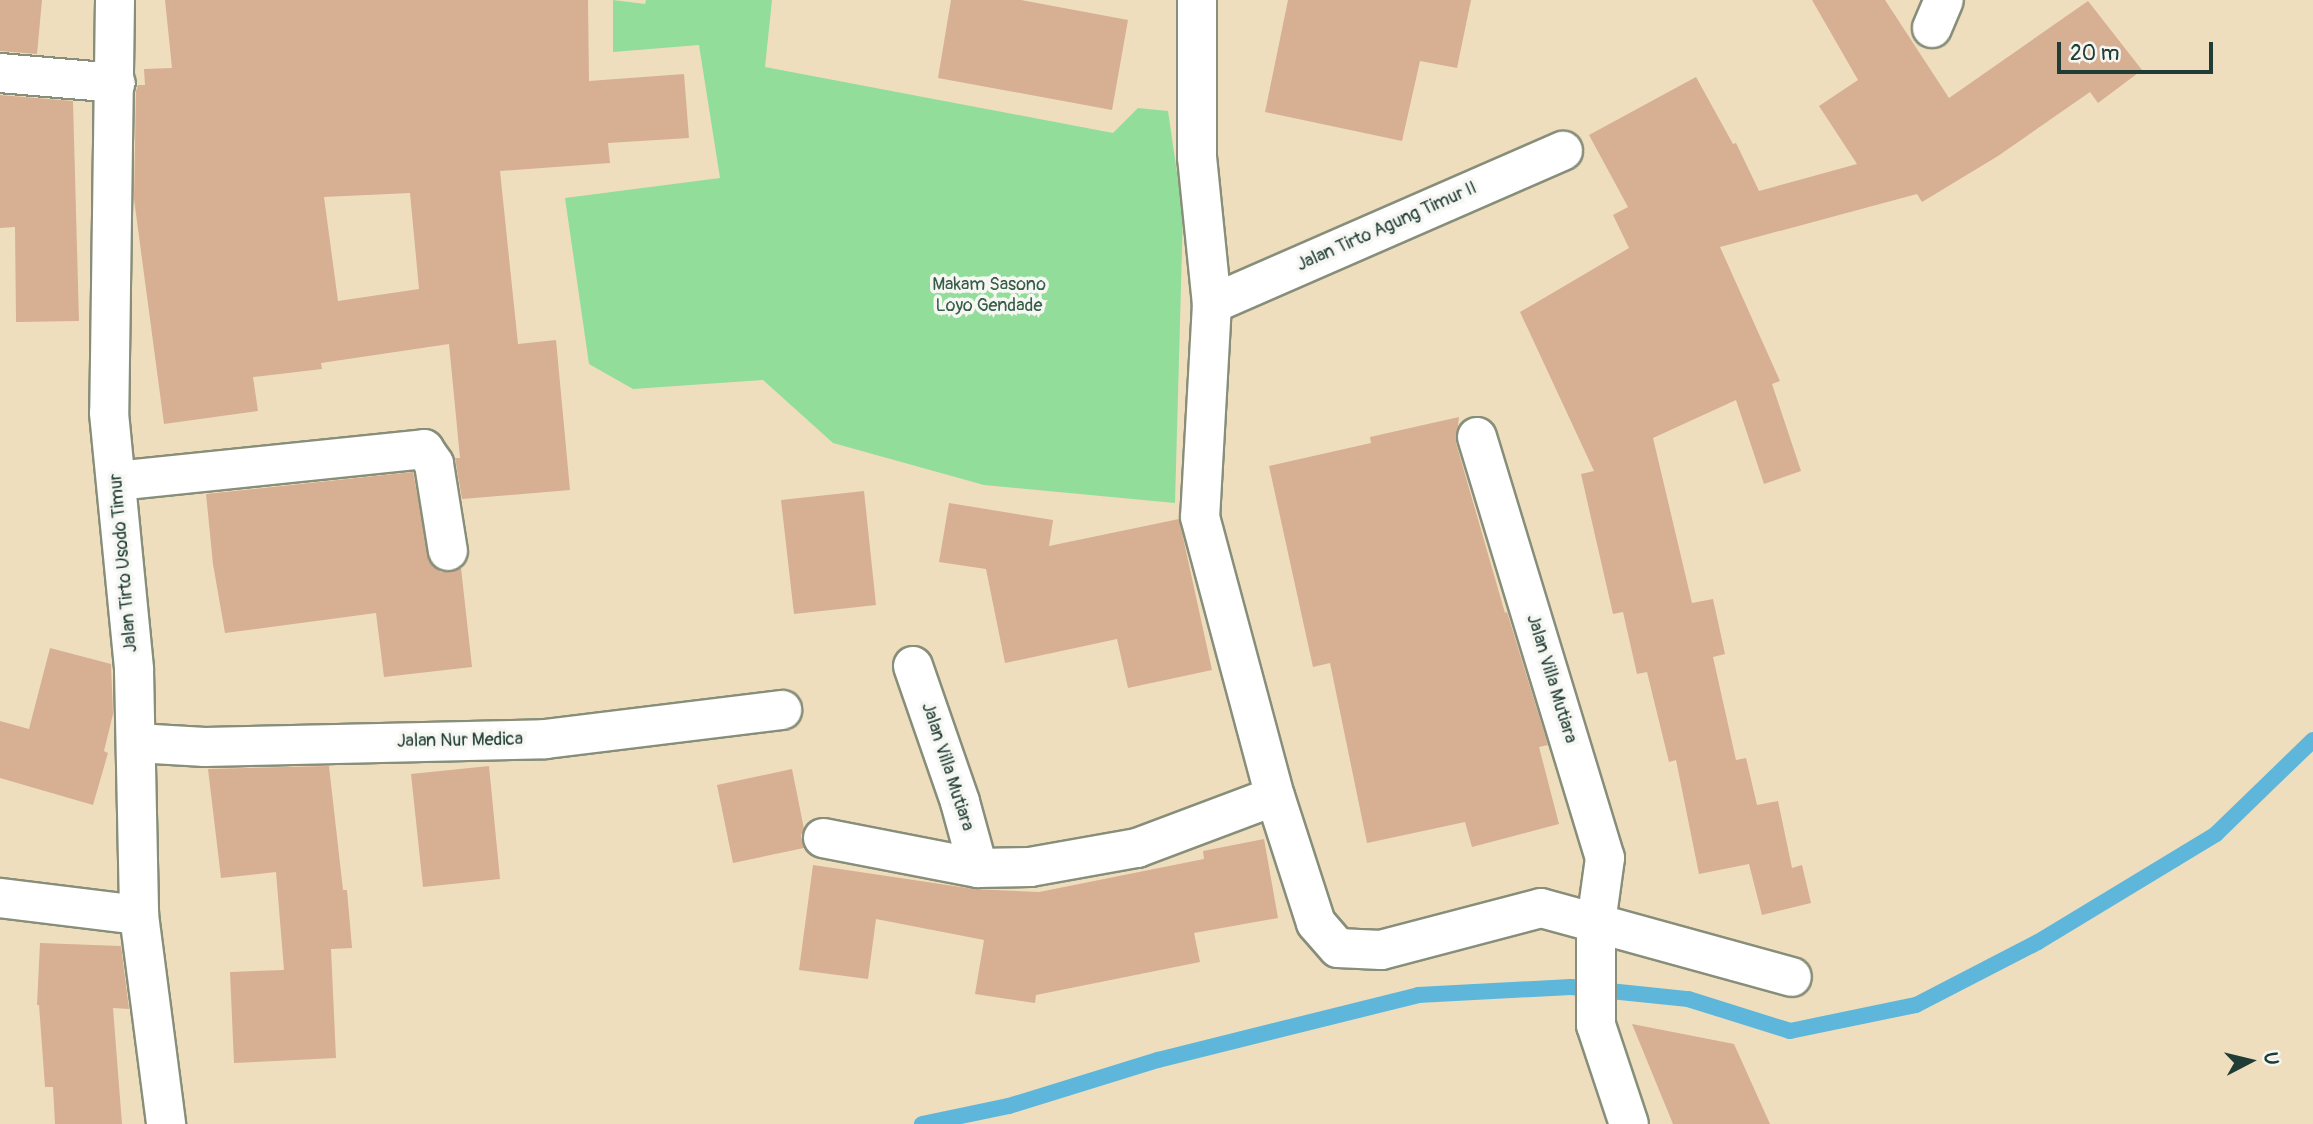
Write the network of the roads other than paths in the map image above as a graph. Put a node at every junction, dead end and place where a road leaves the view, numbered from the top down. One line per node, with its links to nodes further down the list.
1 (115, 0): 4 (street, Jalan Tirto Usodo Timur)
2 (1198, 0): 6 (street)
3 (0, 73): 4 (street)
4 (116, 83): 8 (street, Jalan Tirto Usodo Timur)
5 (1563, 151): 6 (street, Jalan Tirto Agung Timur II)
6 (1212, 304): 13 (street)
7 (1477, 437): 18 (street, Jalan Villa Mutiara)
8 (116, 481): 9 (street); 12 (street, Jalan Tirto Usodo Timur)
9 (447, 551)
10 (913, 666): 15 (street, Jalan Villa Mutiara)
11 (782, 710): 12 (street, Jalan Nur Medica)
12 (136, 743): 17 (street, Jalan Tirto Usodo Timur)
13 (1275, 796): 15 (street); 18 (street)
14 (823, 838): 15 (street)
15 (978, 868)
16 (0, 898): 17 (street)
17 (139, 915): 20 (street, Jalan Tirto Usodo Timur)
18 (1596, 923): 19 (street); 21 (street, Jalan Villa Mutiara)
19 (1792, 977)
20 (166, 1124)
21 (1629, 1124)

